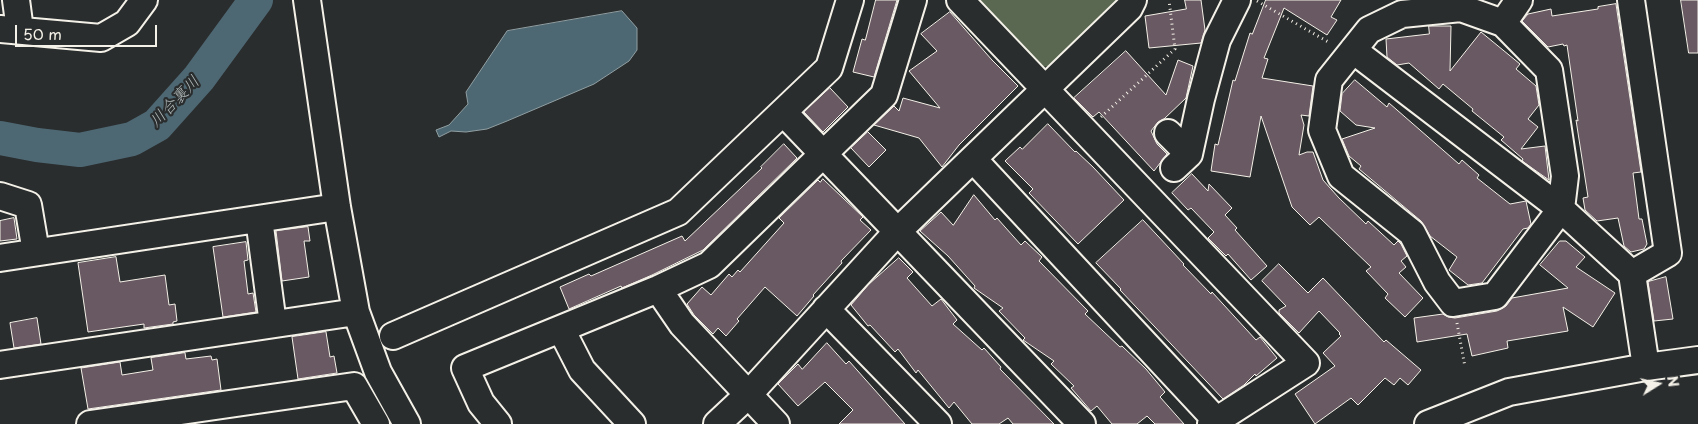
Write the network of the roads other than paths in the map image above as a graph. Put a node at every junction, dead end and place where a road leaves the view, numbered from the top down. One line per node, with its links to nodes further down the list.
1 (16, 0): 13 (street)
2 (144, 0): 11 (street)
3 (307, 0): 21 (street)
4 (850, 0): 16 (street)
5 (914, 0): 18 (street)
6 (960, 0): 15 (street)
7 (1133, 0): 15 (street)
8 (1236, 0): 17 (street)
9 (1519, 0): 12 (street)
10 (1631, 0): 27 (street)
11 (125, 12): 13 (street)
12 (1503, 23): 14 (street); 22 (street)
13 (10, 30)
14 (1353, 50): 22 (street); 22 (street)
15 (1046, 89): 19 (street); 39 (street)
16 (783, 112): 18 (street); 33 (street)
17 (1168, 133)
18 (824, 155): 24 (street); 28 (street)
19 (973, 160): 24 (street); 39 (street)
20 (0, 196): 25 (street)
21 (337, 207): 23 (street); 30 (street)
22 (1561, 209): 27 (street)
23 (265, 218): 25 (street); 31 (street)
24 (897, 232): 29 (street); 48 (street)
25 (36, 252): 26 (street)
26 (0, 258)
27 (1632, 274): 36 (street)
28 (658, 288): 32 (street); 37 (street)
29 (826, 309): 37 (street); 47 (street)
30 (356, 312): 31 (street); 42 (street)
31 (273, 324): 35 (street)
32 (561, 329): 43 (street); 44 (street)
33 (393, 336)
34 (1698, 360): 36 (street)
35 (0, 365)
36 (1646, 367): 49 (street)
37 (748, 395): 45 (street); 46 (street)
38 (148, 420): 40 (street); 41 (street)
39 (1213, 422)
40 (90, 424)
41 (376, 424)
42 (407, 424)
43 (498, 424)
44 (632, 424)
45 (717, 424)
46 (776, 424)
47 (938, 424)
48 (1082, 424)
49 (1428, 424)

